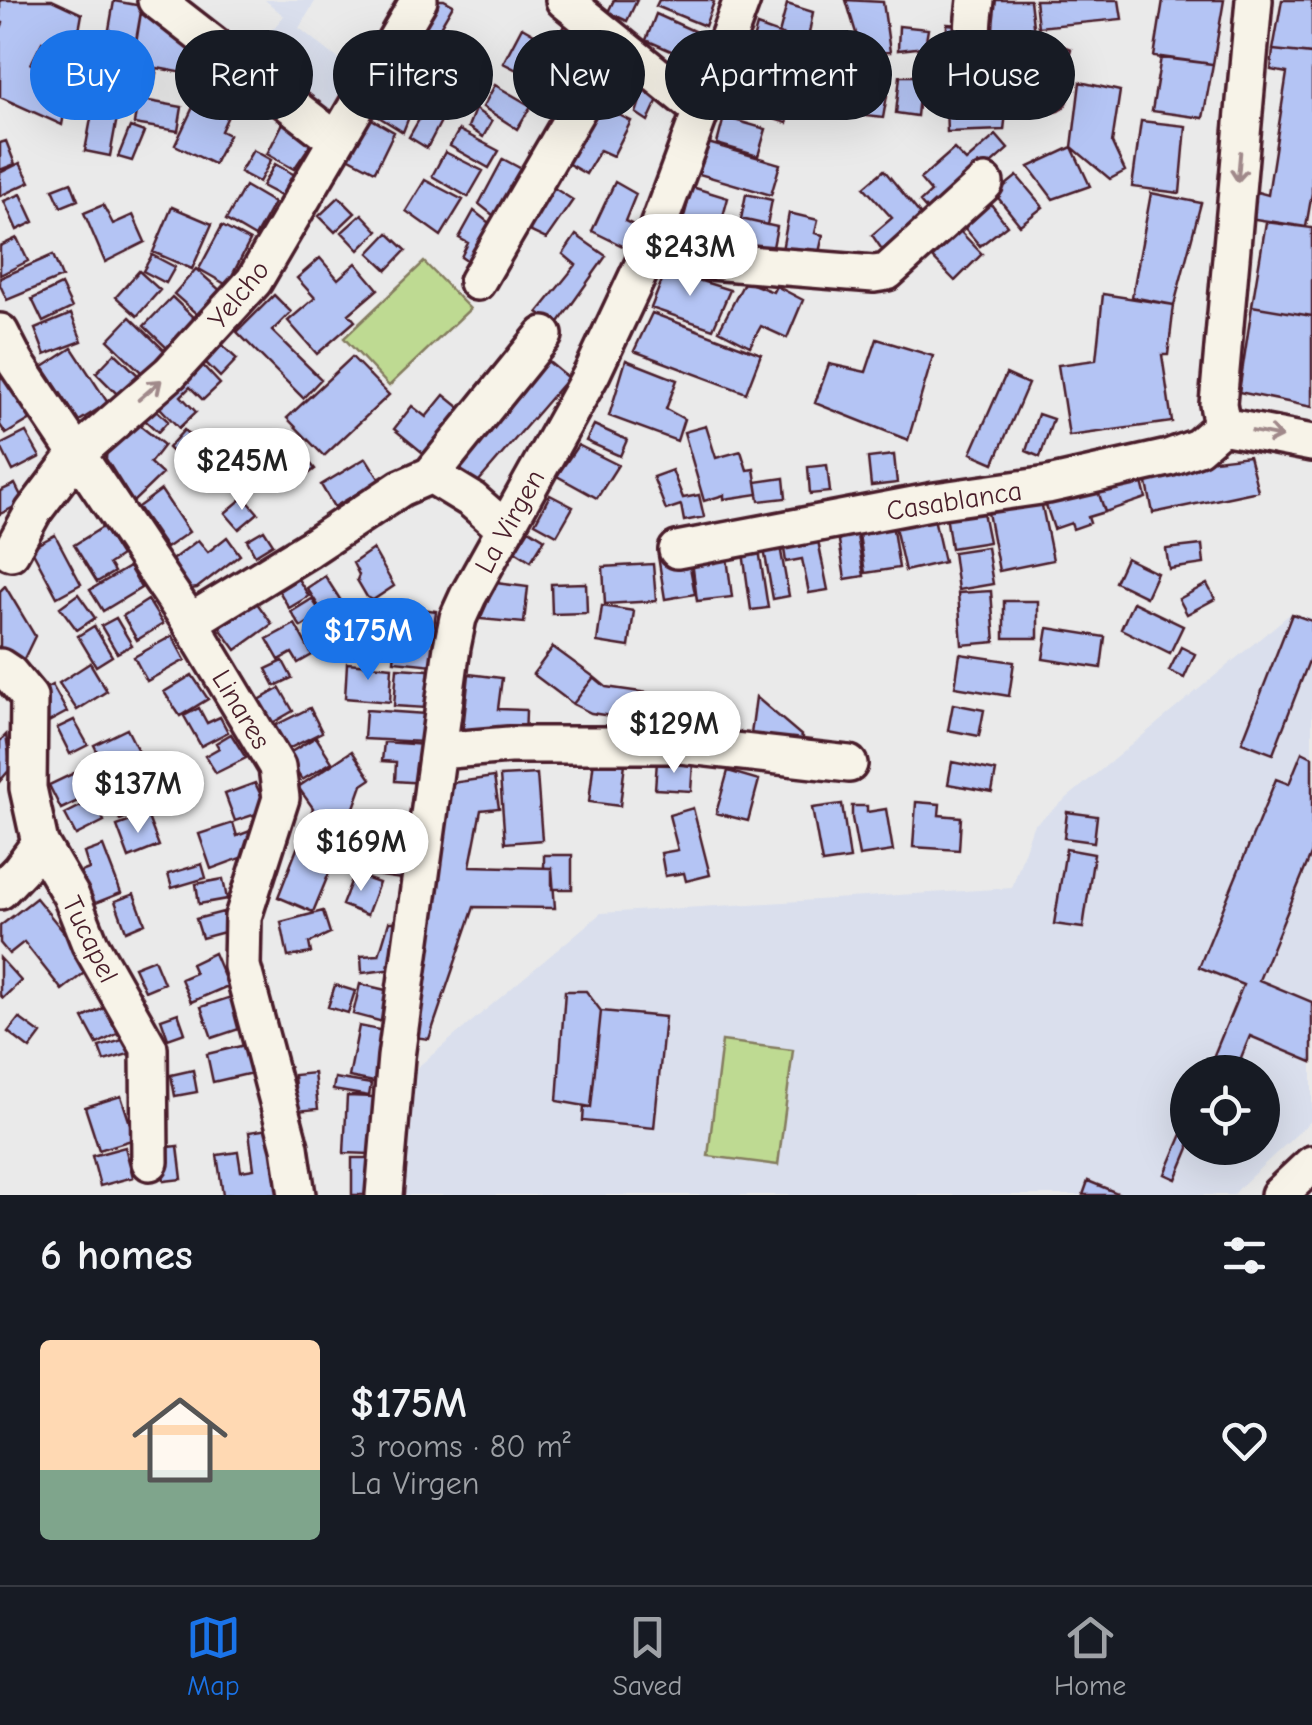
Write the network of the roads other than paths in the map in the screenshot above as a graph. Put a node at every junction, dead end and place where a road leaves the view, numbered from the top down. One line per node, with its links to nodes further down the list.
1 (156, 0): 14 (street)
2 (419, 0): 14 (street, Yelcho)
3 (564, 0): 7 (street)
4 (742, 0): 8 (street, La Virgen)
5 (976, 0): 9 (street)
6 (1254, 0): 20 (street, one-way to 20)
7 (601, 30)
8 (731, 30)
9 (973, 30)
10 (645, 66): 11 (street)
11 (665, 82)
12 (571, 120): 17 (street)
13 (698, 120): 16 (street, La Virgen)
14 (336, 140): 22 (street, Yelcho, one-way to 14)
15 (985, 184): 16 (street)
16 (647, 256): 24 (street, La Virgen)
17 (477, 282)
18 (0, 332): 22 (street, Linares)
19 (544, 335): 23 (street)
20 (1222, 426): 21 (street, one-way to 21); 25 (street, Casablanca)
21 (1312, 443)
22 (77, 454): 26 (street, Yelcho); 27 (street, Linares)
23 (431, 476): 24 (street); 27 (street)
24 (505, 529): 29 (street, La Virgen)
25 (677, 550)
26 (11, 552)
27 (190, 622): 35 (street, Linares)
28 (0, 667): 31 (street, Tucapel)
29 (438, 751): 30 (street); 36 (street, La Virgen)
30 (849, 764)
31 (40, 843): 32 (street); 33 (street, Tucapel)
32 (0, 890)
33 (150, 1162)
34 (1312, 1164): 37 (street)
35 (296, 1195)
36 (384, 1195)
37 (1279, 1195)

